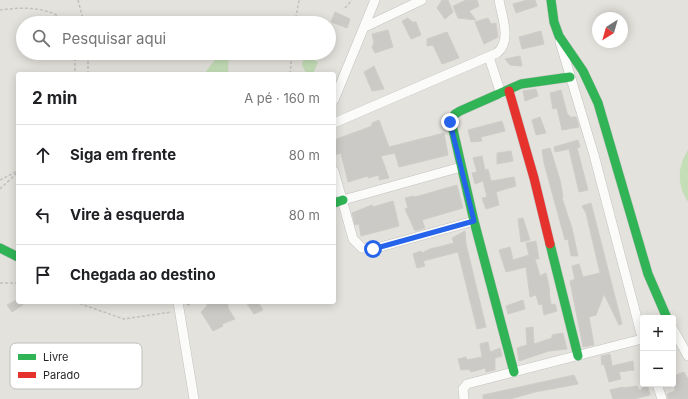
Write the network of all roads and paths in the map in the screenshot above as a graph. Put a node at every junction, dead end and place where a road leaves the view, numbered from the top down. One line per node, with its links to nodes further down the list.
1 (78, 0): 11 (path)
2 (299, 0): 12 (path)
3 (352, 0): 8 (path)
4 (375, 0): 13 (street)
5 (422, 0): 13 (street)
6 (499, 0): 15 (street)
7 (551, 0): 14 (street)
8 (345, 8)
9 (0, 10): 10 (path)
10 (60, 16)
11 (82, 16)
12 (296, 16)
13 (365, 28): 24 (street)
14 (559, 36): 22 (street); 41 (street)
15 (489, 57): 23 (street); 25 (street)
16 (75, 60): 19 (path)
17 (88, 60): 20 (path)
18 (291, 60): 21 (path)
19 (75, 72)
20 (88, 72)
21 (290, 72)
22 (570, 77): 23 (street); 42 (street)
23 (505, 92): 26 (street); 45 (street)
24 (336, 95)
25 (336, 121)
26 (461, 168): 32 (street); 34 (street)
27 (16, 173): 30 (path)
28 (16, 174): 31 (path)
29 (336, 177): 32 (street)
30 (0, 180)
31 (0, 189)
32 (343, 200): 33 (street); 34 (street)
33 (336, 202)
34 (474, 221): 47 (street)
35 (0, 248): 36 (street)
36 (16, 256)
37 (0, 283): 38 (path)
38 (16, 283)
39 (82, 304): 40 (path)
40 (179, 305): 49 (street)
41 (666, 315)
42 (640, 329)
43 (676, 334): 46 (street)
44 (640, 341): 45 (street)
45 (578, 356): 47 (street)
46 (688, 356)
47 (514, 372): 50 (street)
48 (658, 387): 51 (street)
49 (194, 399)
50 (464, 399)
51 (662, 399)

